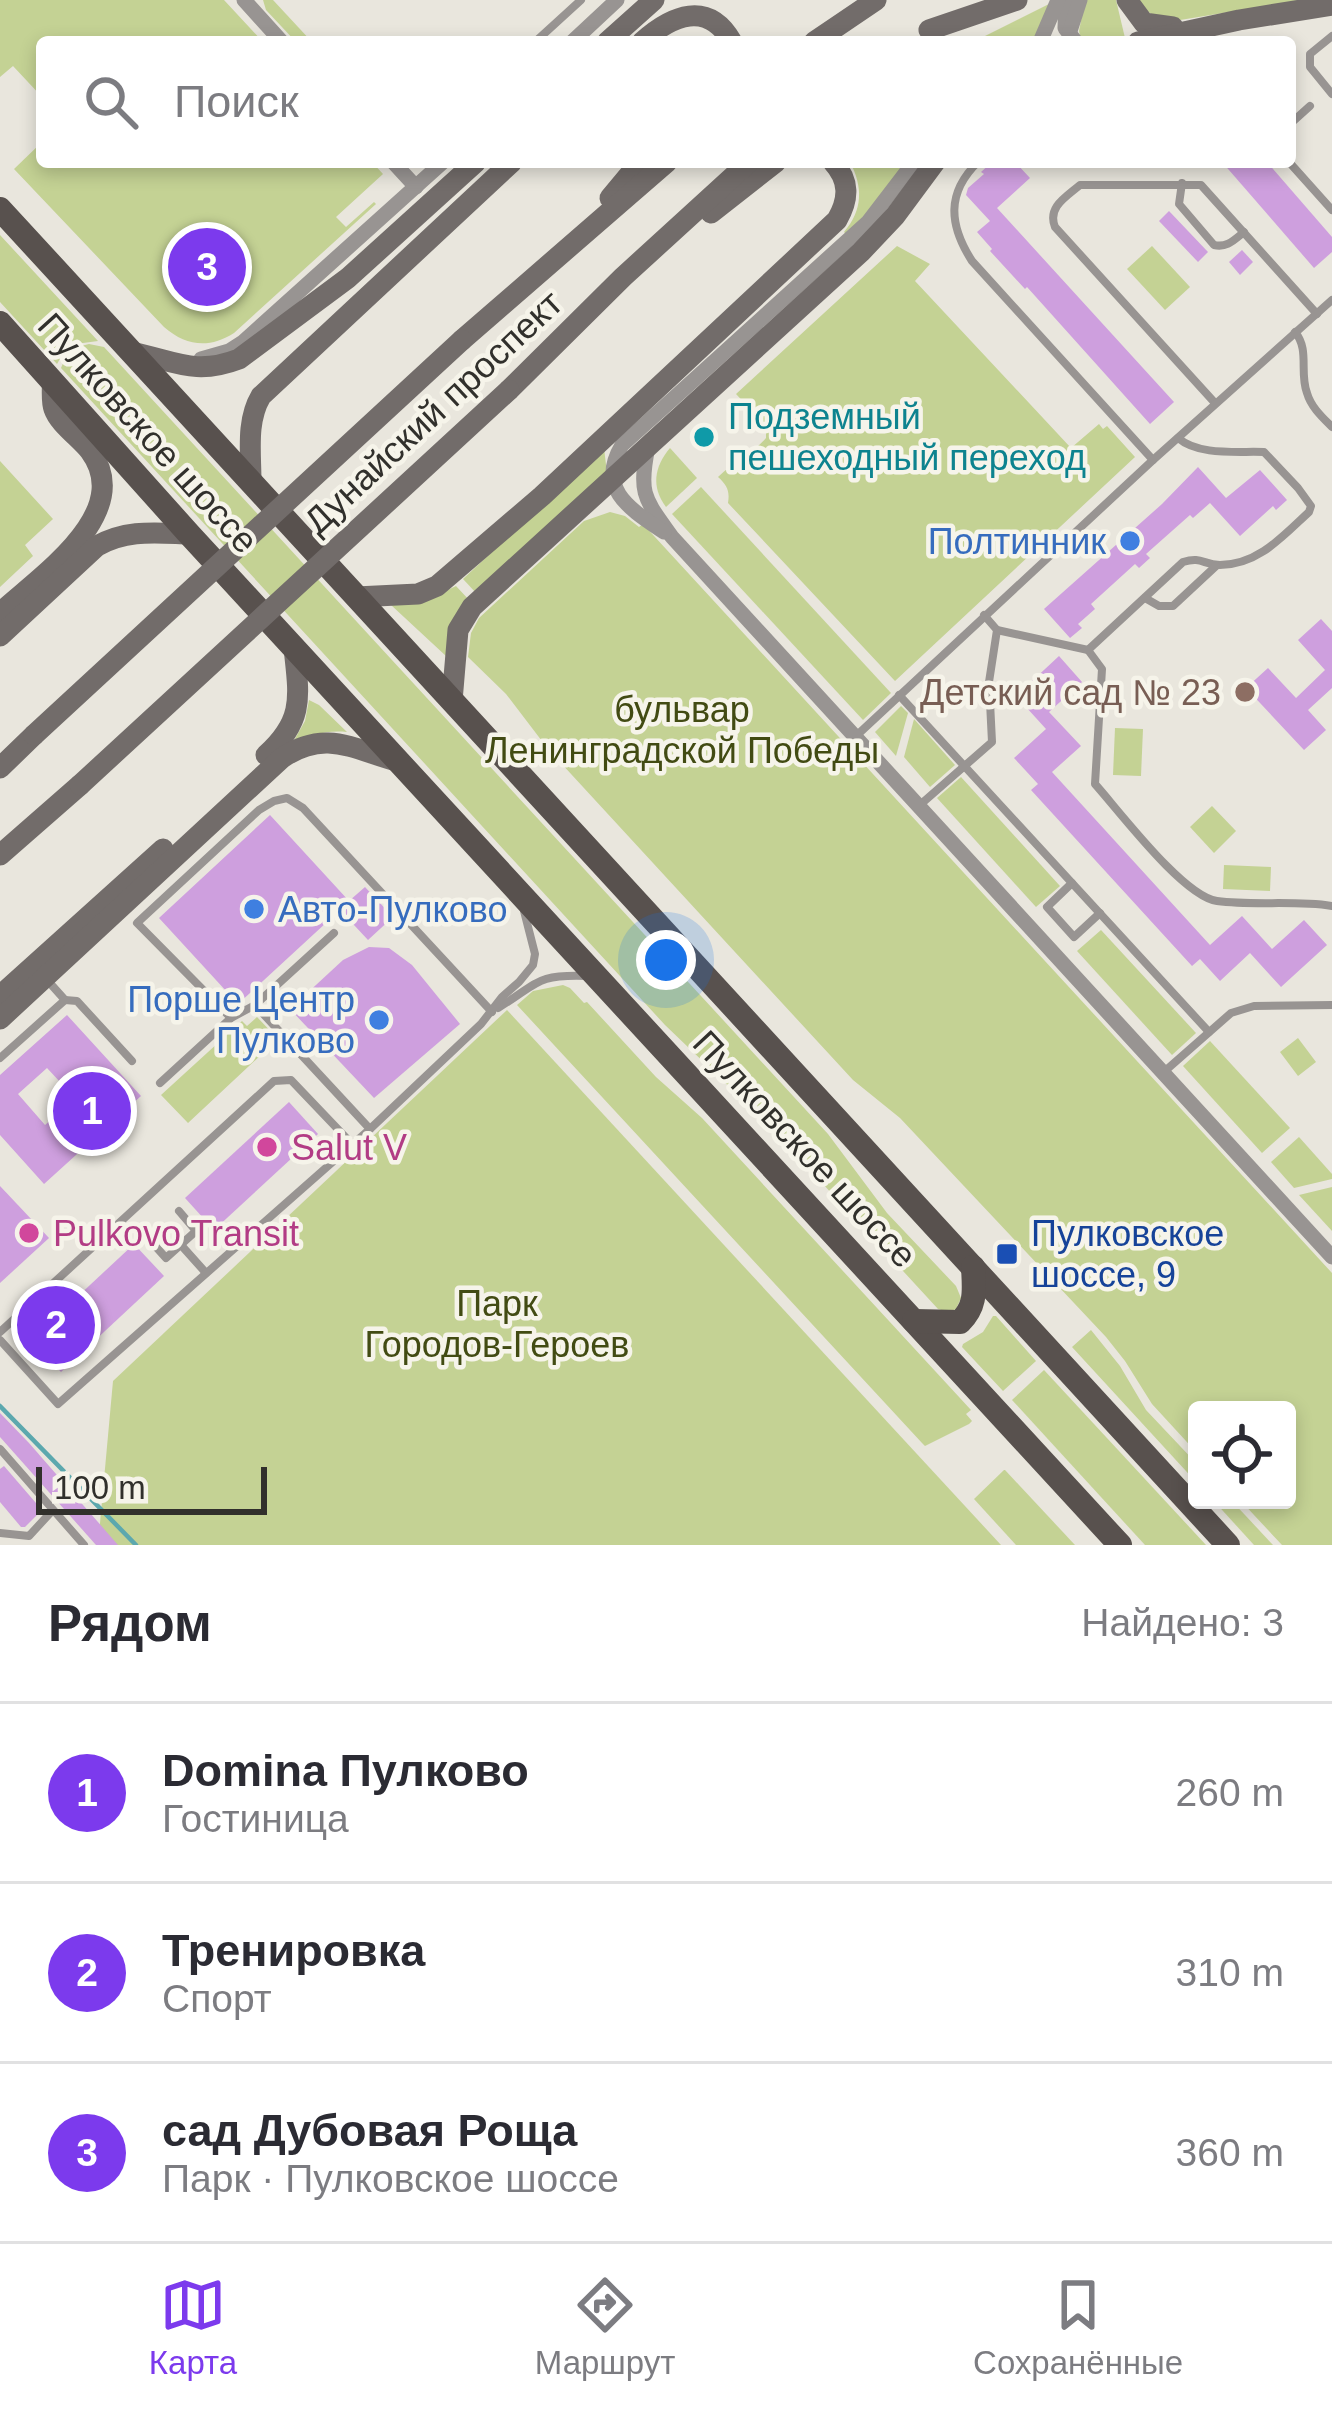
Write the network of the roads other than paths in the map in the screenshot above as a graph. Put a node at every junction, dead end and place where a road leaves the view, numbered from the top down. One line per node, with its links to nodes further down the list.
1 (244, 0): 13 (street)
2 (581, 0): 14 (lane)
3 (617, 0): 15 (street)
4 (654, 0): 16 (main road)
5 (876, 0): 19 (main road)
6 (976, 0): 20 (main road)
7 (1017, 0): 20 (main road)
8 (1062, 0): 21 (street); 22 (street)
9 (1080, 0): 23 (street)
10 (1127, 0): 12 (main road)
11 (1332, 5): 12 (main road)
12 (1239, 20): 24 (main road)
13 (277, 36)
14 (542, 36)
15 (578, 36)
16 (614, 36)
17 (649, 36): 18 (main road)
18 (728, 36)
19 (823, 36)
20 (921, 36)
21 (1043, 36)
22 (1068, 36)
23 (1071, 36)
24 (1166, 36)
25 (1332, 36): 26 (lane)
26 (1332, 94)
27 (1310, 106): 28 (lane)
28 (1296, 119)
29 (399, 168): 43 (street)
30 (437, 168): 43 (street)
31 (470, 168): 54 (main road)
32 (505, 168): 62 (main road)
33 (635, 168): 47 (main road)
34 (660, 168): 47 (main road, Дунайский проспект)
35 (742, 168): 48 (main road, Дунайский проспект)
36 (768, 168): 48 (main road)
37 (837, 168): 68 (main road)
38 (909, 168): 61 (street)
39 (930, 168): 59 (main road)
40 (973, 168): 60 (lane)
41 (1294, 168): 45 (lane)
42 (1182, 183): 46 (lane); 46 (lane); 56 (lane)
43 (416, 187): 54 (street)
44 (0, 209): 53 (main road, Пулковское шоссе)
45 (1332, 210)
46 (1244, 232): 50 (lane)
47 (574, 243): 81 (main road, Дунайский проспект, bridge)
48 (623, 277): 83 (main road, Дунайский проспект, bridge)
49 (1332, 300): 50 (lane)
50 (1317, 314): 52 (lane)
51 (0, 323): 55 (main road, Пулковское шоссе)
52 (1295, 332): 56 (lane); 57 (lane)
53 (131, 352): 54 (main road); 62 (main road, Пулковское шоссе)
54 (183, 364)
55 (52, 381): 65 (main road, Пулковское шоссе); 70 (main road)
56 (1215, 404): 58 (lane)
57 (1332, 428)
58 (1178, 438): 60 (lane); 67 (lane)
59 (648, 444): 61 (main road); 66 (street)
60 (1153, 460): 71 (lane)
61 (611, 478): 63 (street); 64 (main road)
62 (251, 482): 68 (main road, Пулковское шоссе)
63 (627, 503): 64 (street); 66 (street)
64 (579, 510): 77 (main road)
65 (190, 534): 73 (main road); 74 (main road, Пулковское шоссе)
66 (672, 537): 78 (street)
67 (1217, 565): 69 (lane); 69 (lane)
68 (356, 597): 77 (main road, Пулковское шоссе)
69 (1145, 598): 75 (lane)
70 (0, 613)
71 (984, 615): 72 (lane); 76 (lane)
72 (997, 630): 75 (lane); 80 (lane)
73 (0, 636)
74 (294, 648): 79 (main road, Пулковское шоссе); 91 (main road)
75 (1088, 650): 86 (lane)
76 (899, 695): 78 (lane); 80 (lane)
77 (452, 701): 109 (main road, Пулковское шоссе)
78 (855, 738): 82 (street)
79 (400, 762): 85 (main road, Пулковское шоссе); 89 (main road)
80 (964, 766): 82 (lane); 84 (lane)
81 (0, 768)
82 (918, 807): 101 (street)
83 (0, 855)
84 (1072, 884): 87 (lane); 87 (lane)
85 (515, 887): 90 (main road, Пулковское шоссе); 95 (lane)
86 (1332, 906)
87 (1100, 913): 98 (lane)
88 (334, 933): 93 (lane)
89 (45, 977): 92 (lane); 97 (main road)
90 (597, 977): 95 (lane); 111 (main road, Пулковское шоссе)
91 (0, 996)
92 (65, 1000): 99 (lane); 100 (lane)
93 (255, 1005): 96 (lane); 103 (lane)
94 (1332, 1005): 98 (lane)
95 (492, 1012): 96 (lane); 103 (lane)
96 (231, 1018): 102 (lane)
97 (0, 1019)
98 (1209, 1032): 101 (lane)
99 (0, 1058)
100 (132, 1061)
101 (1163, 1073): 108 (street)
102 (160, 1083)
103 (370, 1129): 104 (lane)
104 (352, 1144): 110 (lane); 112 (lane)
105 (178, 1211): 107 (lane)
106 (148, 1238): 107 (lane)
107 (181, 1245): 110 (lane)
108 (1332, 1257)
109 (973, 1267): 111 (main road); 118 (main road, Пулковское шоссе)
110 (206, 1273): 112 (lane)
111 (914, 1322): 117 (main road, Пулковское шоссе)
112 (0, 1336)
113 (0, 1451): 114 (lane)
114 (52, 1510): 115 (lane); 116 (lane)
115 (0, 1534)
116 (84, 1545)
117 (1120, 1545)
118 (1228, 1545)

